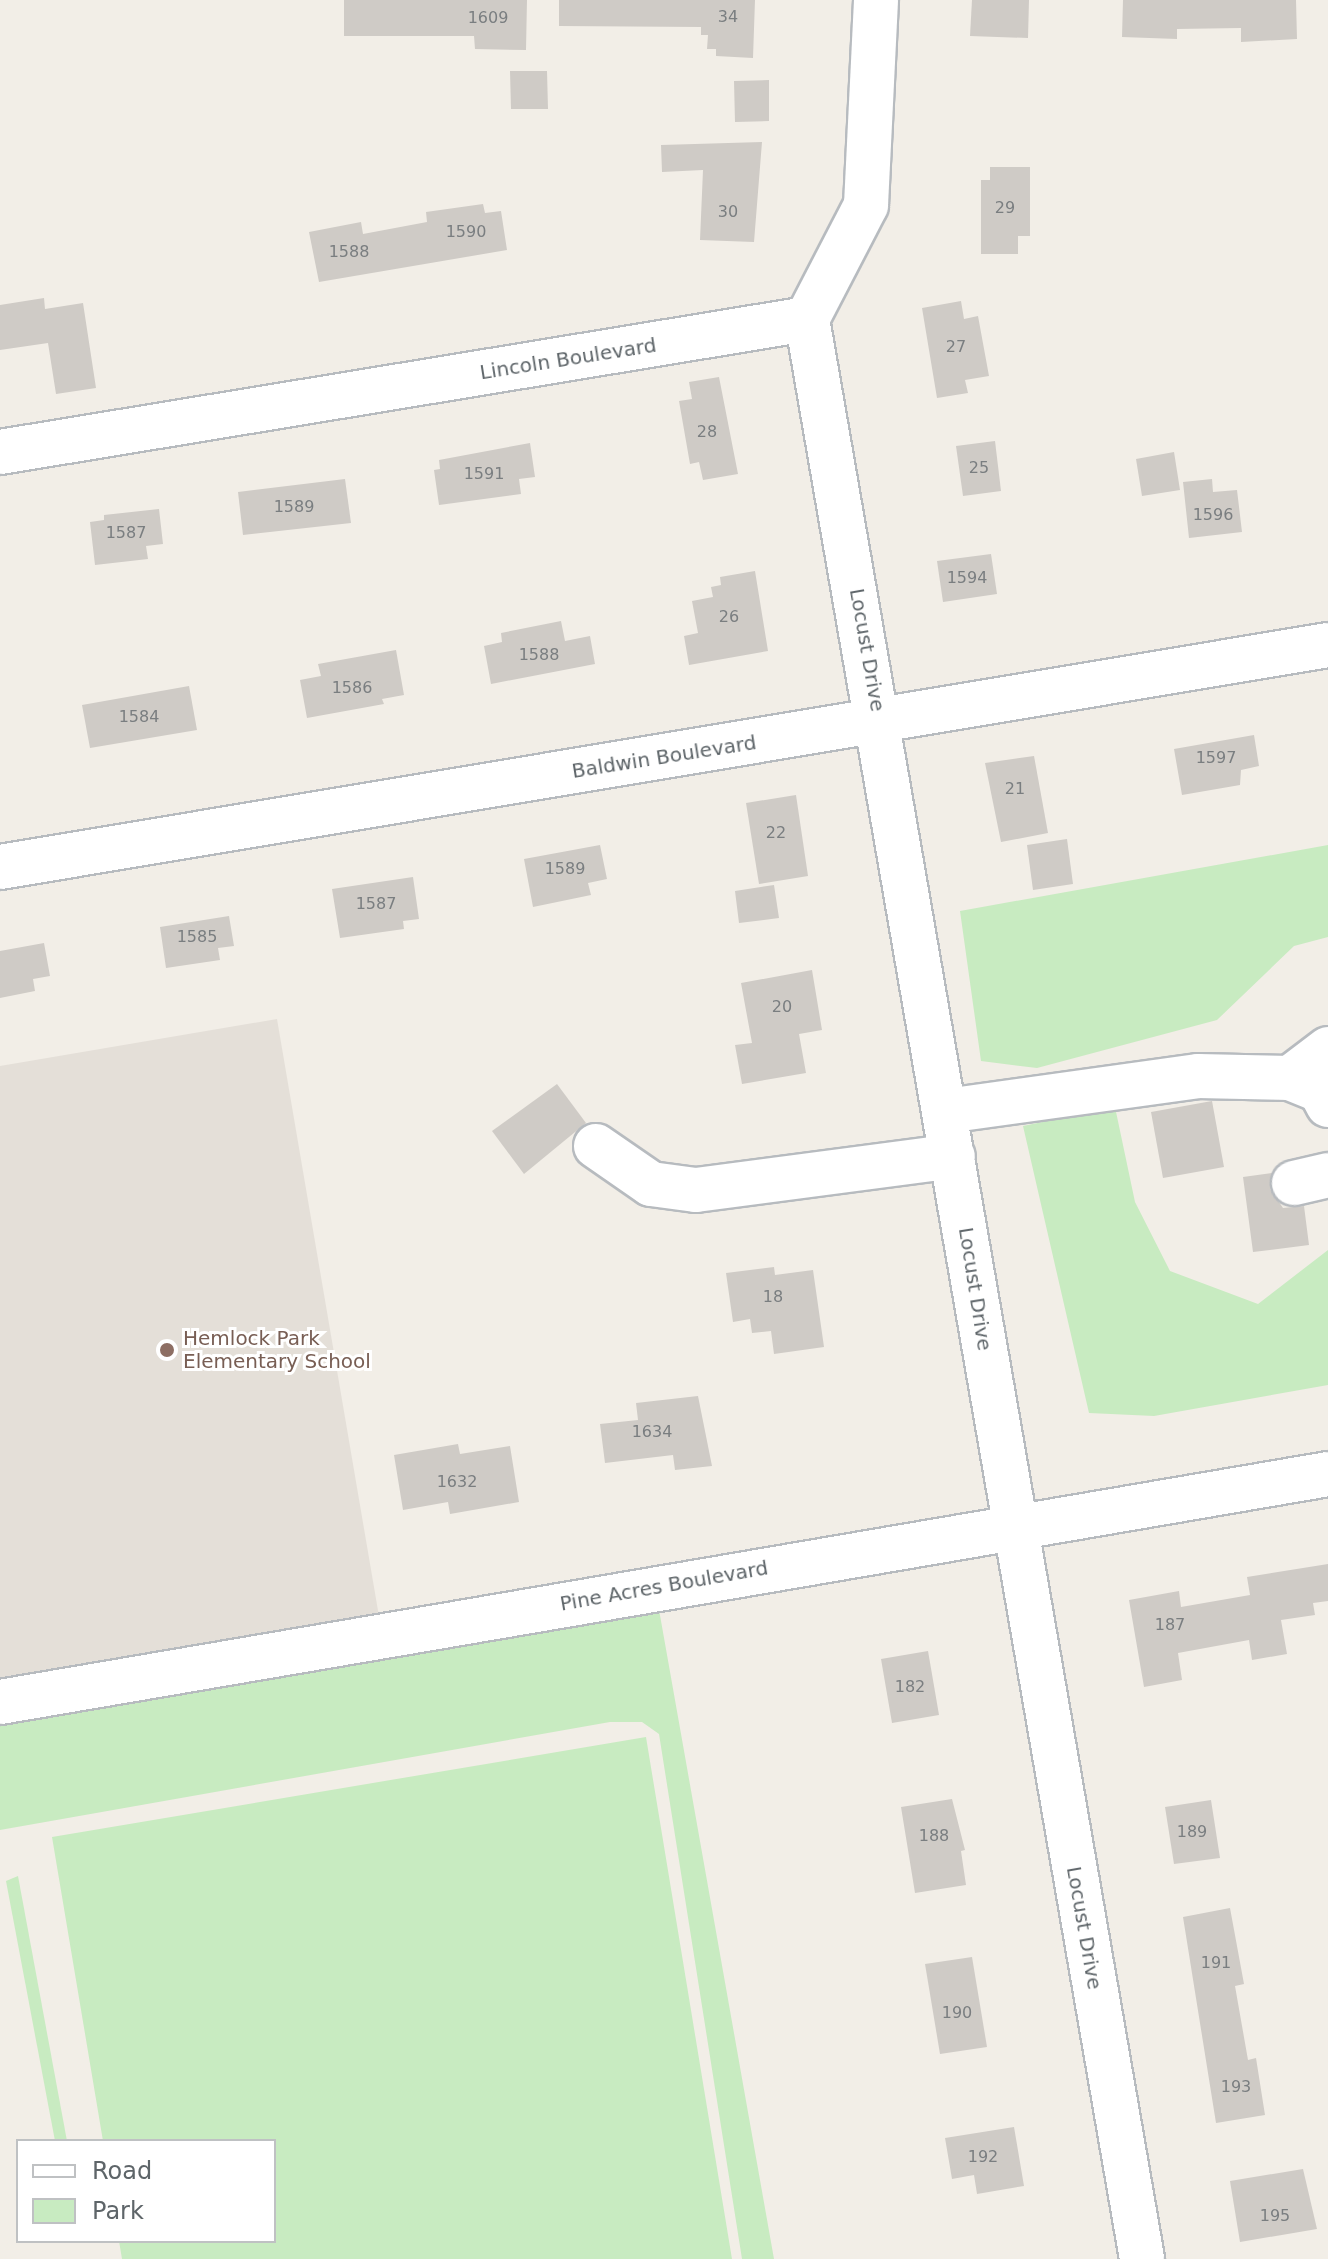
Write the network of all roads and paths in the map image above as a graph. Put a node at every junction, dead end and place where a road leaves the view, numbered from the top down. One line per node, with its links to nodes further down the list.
1 (876, 0): 2 (street)
2 (807, 319): 3 (street, Lincoln Boulevard); 5 (street, Locust Drive)
3 (0, 452)
4 (1328, 645): 5 (street, Baldwin Boulevard)
5 (880, 721): 6 (street, Baldwin Boulevard); 10 (street, Locust Drive)
6 (0, 867)
7 (1328, 1049): 8 (street)
8 (1290, 1078): 9 (street); 10 (street)
9 (1328, 1105)
10 (946, 1111): 12 (street, Locust Drive)
11 (596, 1146): 12 (street)
12 (953, 1156): 14 (street, Locust Drive)
13 (1328, 1474): 14 (street, Pine Acres Boulevard)
14 (1015, 1526): 15 (street, Pine Acres Boulevard); 16 (street, Locust Drive)
15 (0, 1702)
16 (1142, 2259)

